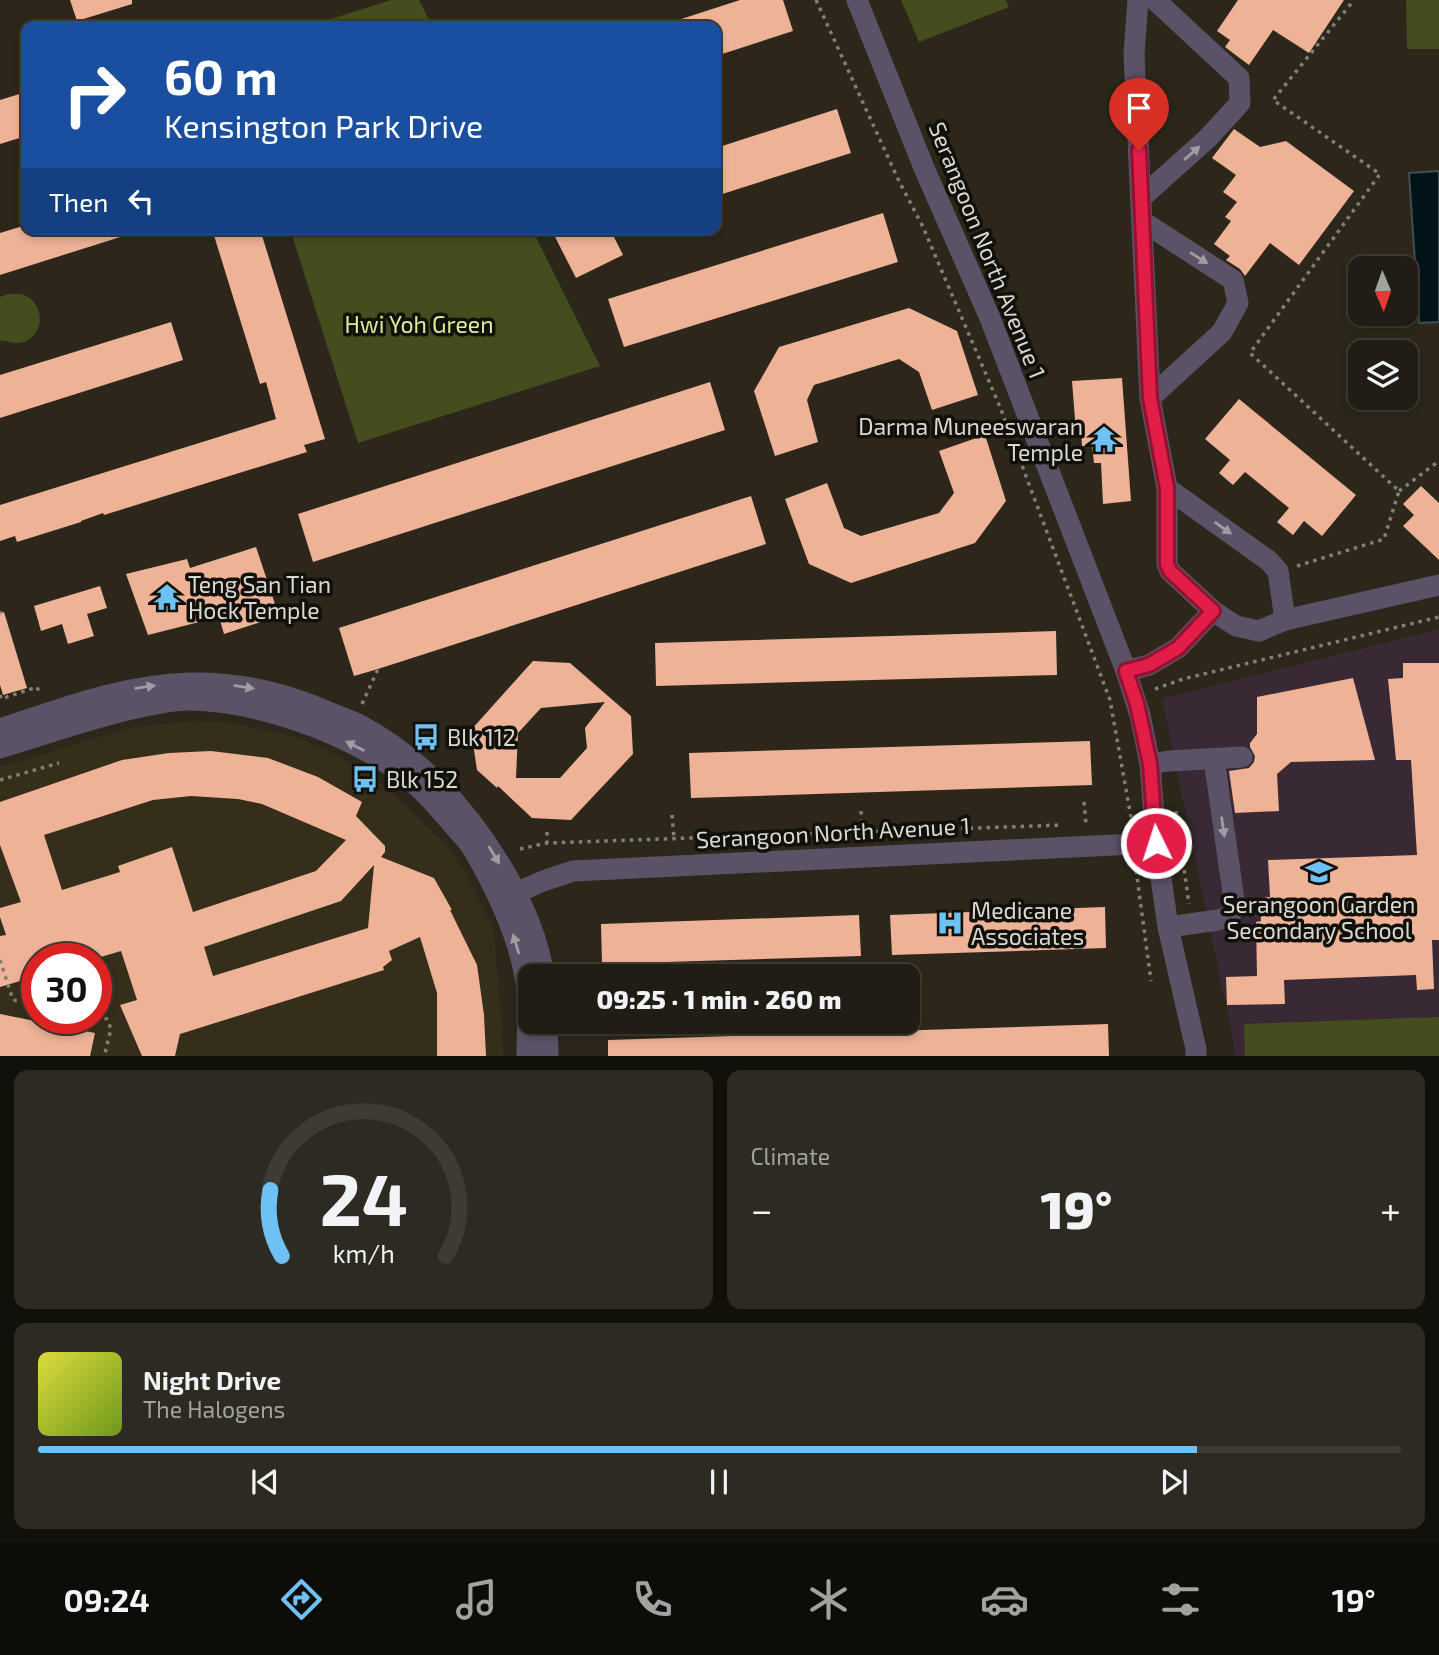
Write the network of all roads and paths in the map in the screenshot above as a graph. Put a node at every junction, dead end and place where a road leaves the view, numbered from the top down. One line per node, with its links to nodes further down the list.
1 (816, 0): 41 (path)
2 (857, 0): 18 (street, Serangoon North Avenue 1)
3 (1138, 0): 6 (street)
4 (1155, 0): 6 (street, one-way to 4)
5 (1354, 0): 11 (path)
6 (1141, 198): 7 (street)
7 (1142, 221): 8 (street); 8 (street, one-way to 8)
8 (1150, 398): 10 (street)
9 (1439, 461): 11 (path)
10 (1167, 488): 12 (street, one-way to 12); 14 (street)
11 (1399, 491): 12 (path)
12 (1278, 571): 16 (street)
13 (1439, 585): 16 (street)
14 (1213, 611): 16 (street); 18 (street)
15 (1439, 617): 19 (path)
16 (1285, 620)
17 (378, 670): 22 (path)
18 (1126, 671): 29 (street, Serangoon North Avenue 1)
19 (1155, 689)
20 (40, 694): 21 (path)
21 (0, 695)
22 (362, 704)
23 (103, 706): 24 (street); 25 (street); 43 (street)
24 (0, 729)
25 (0, 748)
26 (1242, 757): 27 (street)
27 (1214, 760): 29 (street); 44 (street, one-way to 44)
28 (59, 763): 30 (path)
29 (1150, 764): 40 (street, Serangoon North Avenue 1)
30 (0, 780)
31 (1084, 802): 35 (path)
32 (862, 811): 37 (path)
33 (672, 816): 38 (path)
34 (1073, 824): 37 (path)
35 (1097, 824)
36 (547, 832): 39 (path)
37 (862, 832): 38 (path)
38 (674, 838): 39 (path)
39 (547, 843): 42 (path)
40 (1156, 843): 41 (street, Serangoon North Avenue 1); 44 (street, Serangoon North Avenue 1)
41 (1134, 844): 43 (street, Serangoon North Avenue 1); 47 (path)
42 (520, 849)
43 (509, 897): 46 (street); 52 (street, one-way to 43)
44 (1168, 927): 54 (street, Serangoon North Avenue 1)
45 (0, 960): 48 (path)
46 (542, 964)
47 (1151, 981)
48 (21, 1002)
49 (110, 1034): 51 (path)
50 (547, 1034): 53 (street)
51 (104, 1056)
52 (527, 1056)
53 (548, 1056)
54 (1196, 1056)

